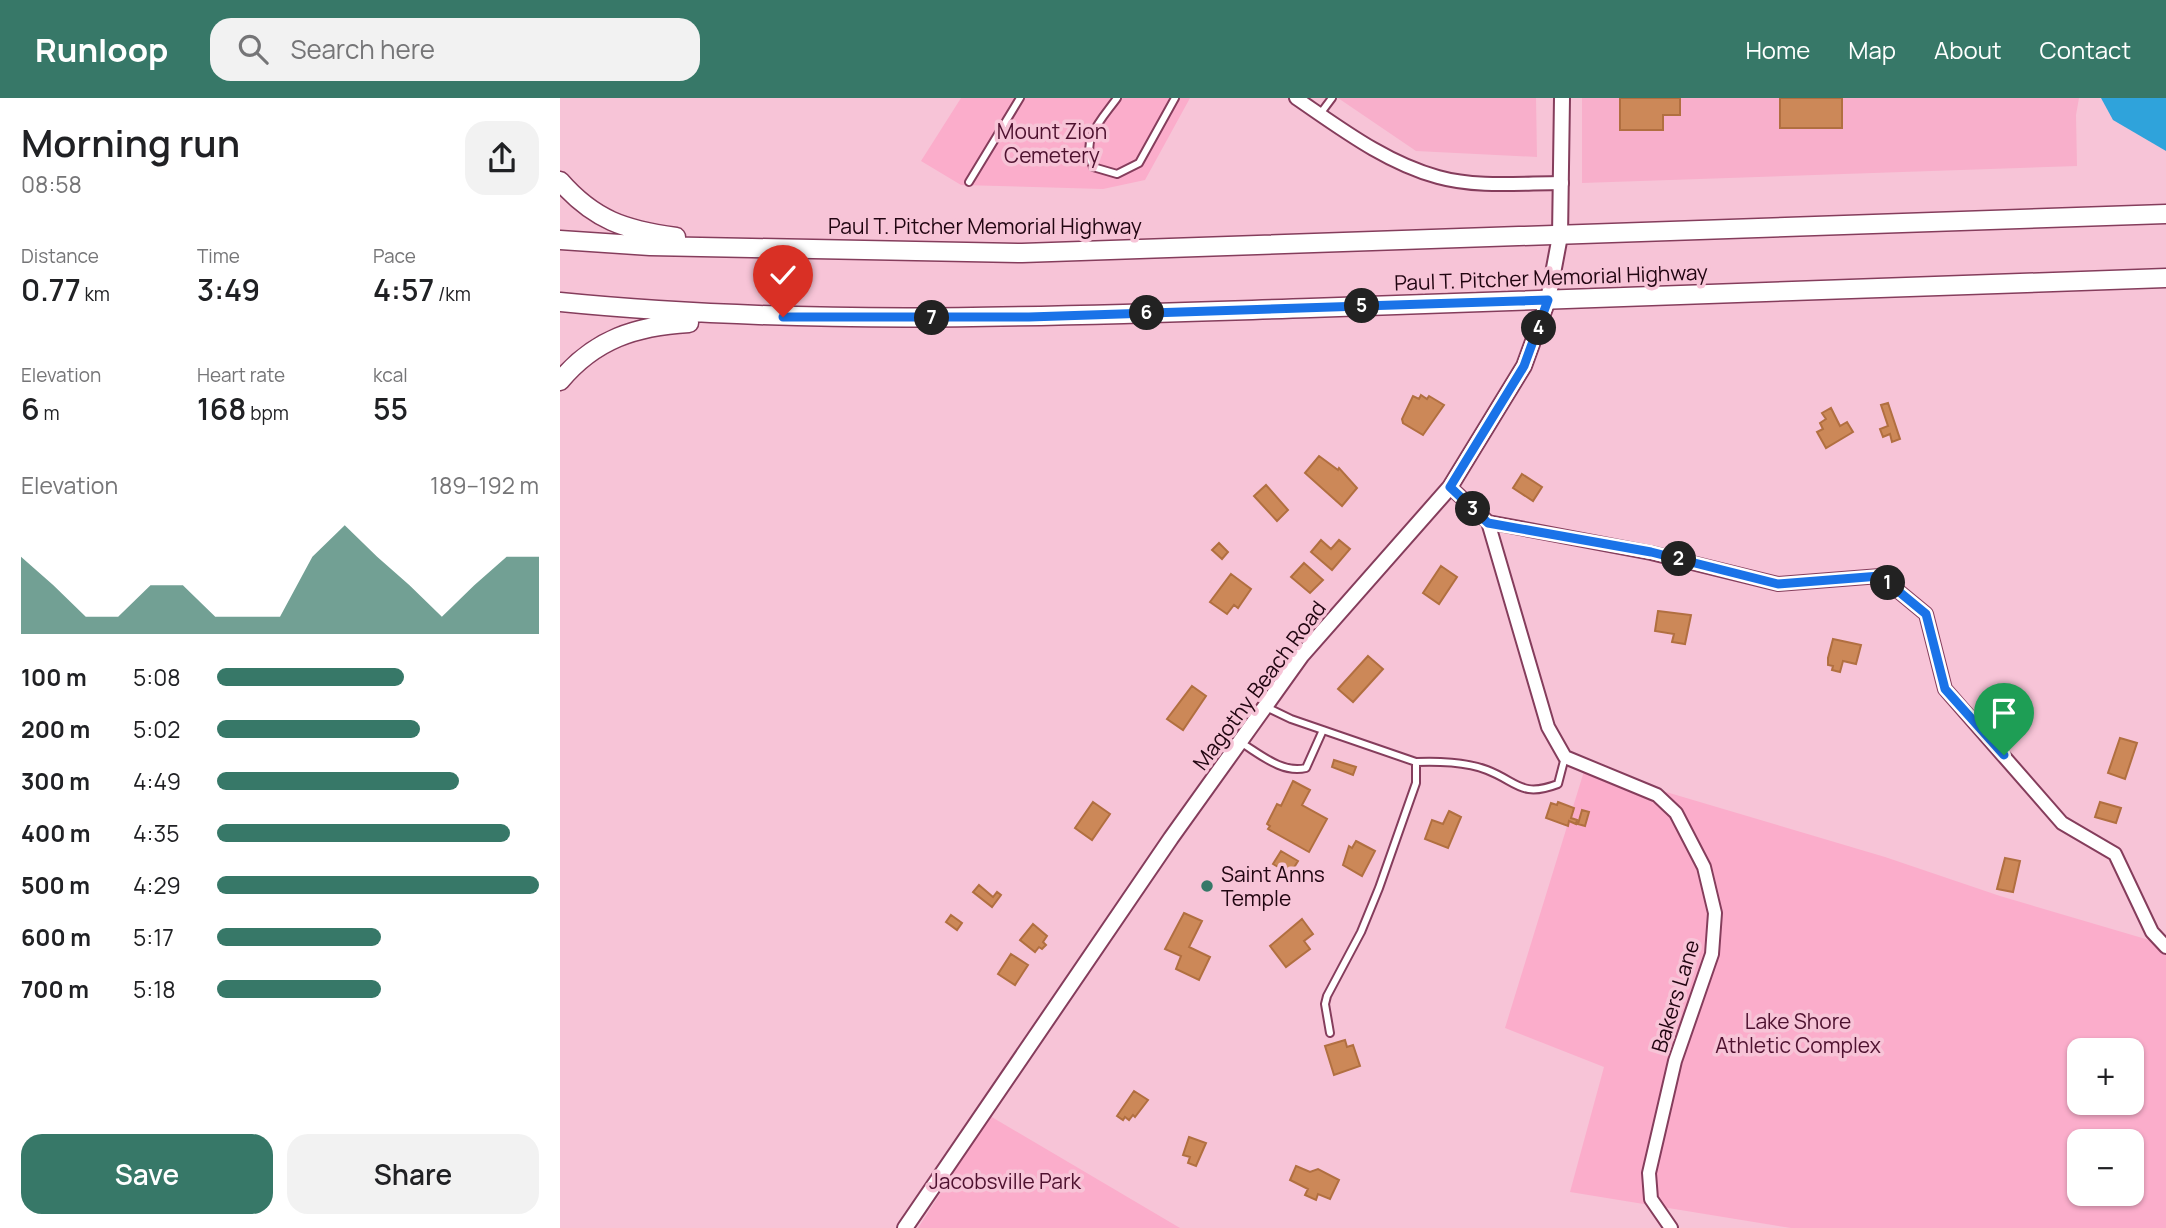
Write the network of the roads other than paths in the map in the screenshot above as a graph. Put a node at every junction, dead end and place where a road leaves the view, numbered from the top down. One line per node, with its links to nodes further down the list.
1 (1020, 98): 9 (lane)
2 (1117, 98): 3 (lane)
3 (1175, 98)
4 (1296, 98): 7 (street)
5 (1332, 98): 7 (lane)
6 (1562, 98): 10 (street, Magothy Beach Road)
7 (1320, 114): 10 (street)
8 (560, 181): 14 (main road)
9 (970, 182)
10 (1562, 183): 12 (street, Magothy Beach Road)
11 (2166, 214): 12 (main road, Paul T. Pitcher Memorial Highway)
12 (1560, 236): 14 (main road, Paul T. Pitcher Memorial Highway); 16 (street, Magothy Beach Road)
13 (560, 240): 14 (main road, Paul T. Pitcher Memorial Highway)
14 (773, 249)
15 (2166, 278): 16 (main road, Paul T. Pitcher Memorial Highway)
16 (1548, 300): 18 (main road, Paul T. Pitcher Memorial Highway); 20 (street, Magothy Beach Road)
17 (560, 302): 18 (main road, Paul T. Pitcher Memorial Highway)
18 (783, 317): 19 (main road)
19 (560, 382)
20 (1450, 487): 21 (street); 22 (street, Magothy Beach Road)
21 (1488, 523): 25 (street); 27 (street)
22 (1266, 706): 23 (lane); 24 (street, Magothy Beach Road)
23 (1323, 730): 24 (lane); 26 (lane)
24 (1240, 742): 29 (street, Magothy Beach Road)
25 (1565, 757): 26 (lane); 30 (street, Bakers Lane)
26 (1416, 762): 28 (lane)
27 (2166, 947)
28 (1330, 1033)
29 (905, 1228)
30 (1671, 1228)

